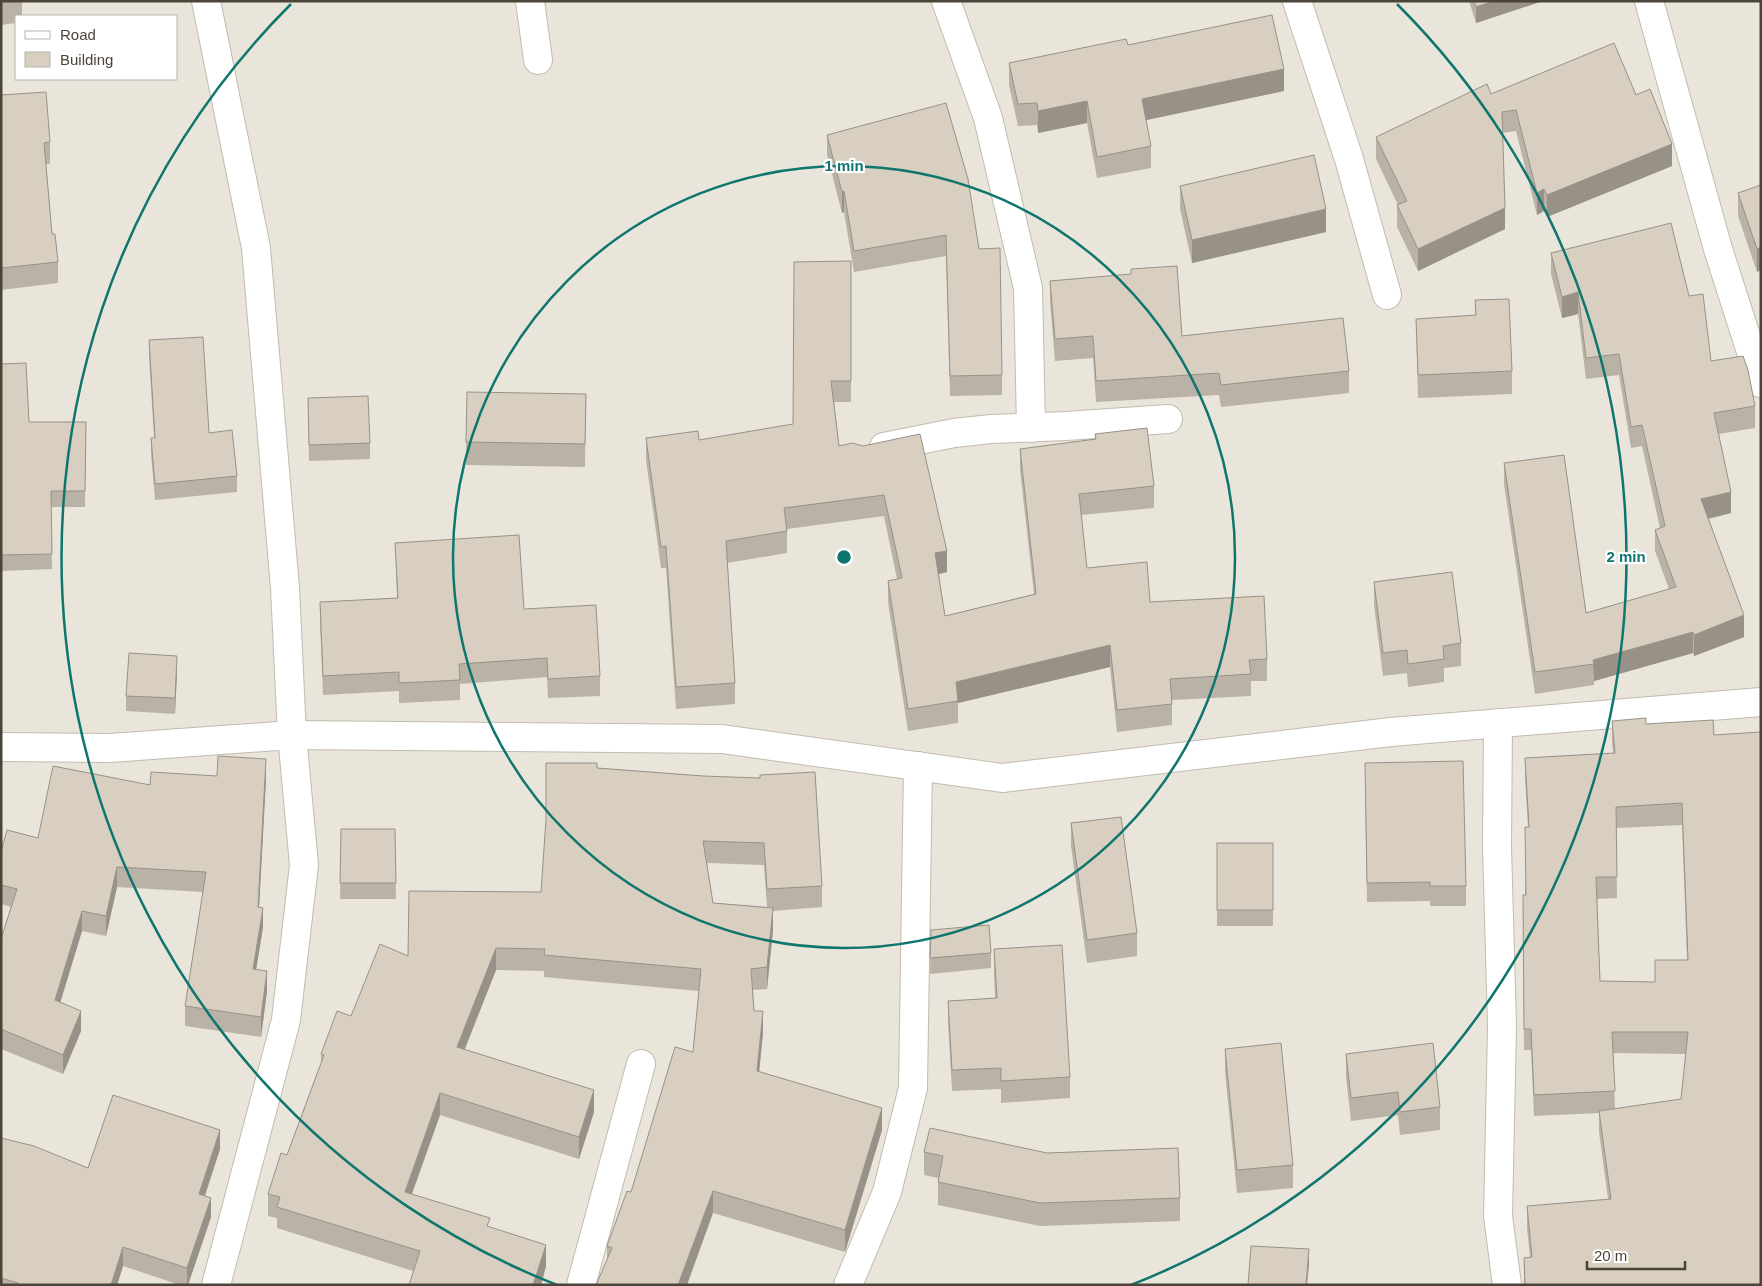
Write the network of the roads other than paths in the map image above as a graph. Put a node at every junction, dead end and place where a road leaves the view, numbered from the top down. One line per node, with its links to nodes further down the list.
1 (206, 1): 14 (street)
2 (530, 1): 6 (street)
3 (946, 1): 10 (street)
4 (1297, 1): 7 (street)
5 (1649, 1): 8 (street)
6 (538, 60)
7 (1387, 295)
8 (1761, 382)
9 (1168, 419): 10 (street)
10 (1031, 428): 11 (street)
11 (860, 452)
12 (1761, 702): 13 (street)
13 (1498, 723): 16 (street); 21 (street)
14 (292, 735): 15 (street); 16 (street); 18 (street)
15 (1, 747)
16 (918, 766): 20 (street)
17 (640, 1064): 19 (street)
18 (216, 1285)
19 (581, 1285)
20 (848, 1285)
21 (1507, 1285)

